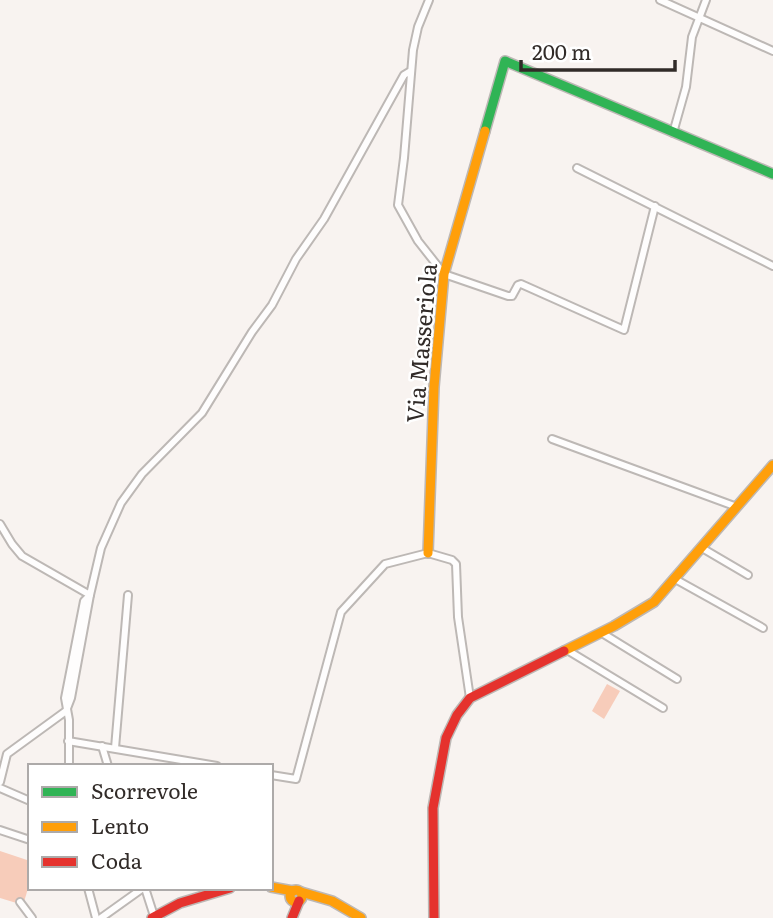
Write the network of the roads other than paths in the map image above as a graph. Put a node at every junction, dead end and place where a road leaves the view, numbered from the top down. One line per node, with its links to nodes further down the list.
1 (429, 0): 6 (street)
2 (660, 0): 4 (street)
3 (706, 0): 4 (street)
4 (699, 17): 5 (street); 7 (street)
5 (773, 51)
6 (410, 72): 12 (street); 21 (street)
7 (673, 133): 9 (street); 12 (street, Via Masseriola)
8 (577, 168): 10 (street)
9 (773, 174)
10 (655, 206): 11 (street); 12 (street)
11 (773, 266)
12 (443, 274): 18 (street, Via Masseriola)
13 (552, 439): 15 (street)
14 (773, 465): 15 (street)
15 (738, 507): 17 (street)
16 (0, 524): 21 (street)
17 (702, 548): 19 (street); 20 (street)
18 (428, 554): 27 (street); 38 (street)
19 (748, 575)
20 (676, 579): 23 (street); 24 (street)
21 (90, 595): 29 (street)
22 (128, 595): 32 (street)
23 (763, 628)
24 (602, 632): 25 (street); 26 (street)
25 (567, 650): 27 (street); 28 (street)
26 (677, 679)
27 (470, 698): 55 (street)
28 (663, 708)
29 (66, 711): 30 (street); 34 (street)
30 (68, 741): 31 (street); 35 (street)
31 (102, 746): 32 (street); 36 (street)
32 (115, 748): 37 (street)
33 (0, 751): 34 (street)
34 (8, 754): 39 (street)
35 (69, 764)
36 (107, 764)
37 (206, 764)
38 (273, 776)
39 (0, 782)
40 (0, 788): 41 (street)
41 (28, 800)
42 (0, 830): 43 (street)
43 (28, 839)
44 (274, 887): 49 (street)
45 (89, 890): 53 (street)
46 (141, 890): 53 (street)
47 (145, 890): 51 (street)
48 (220, 890): 51 (street)
49 (295, 901): 54 (street)
50 (20, 902): 52 (street)
51 (153, 917)
52 (32, 918)
53 (98, 918)
54 (360, 918)
55 (434, 918)

